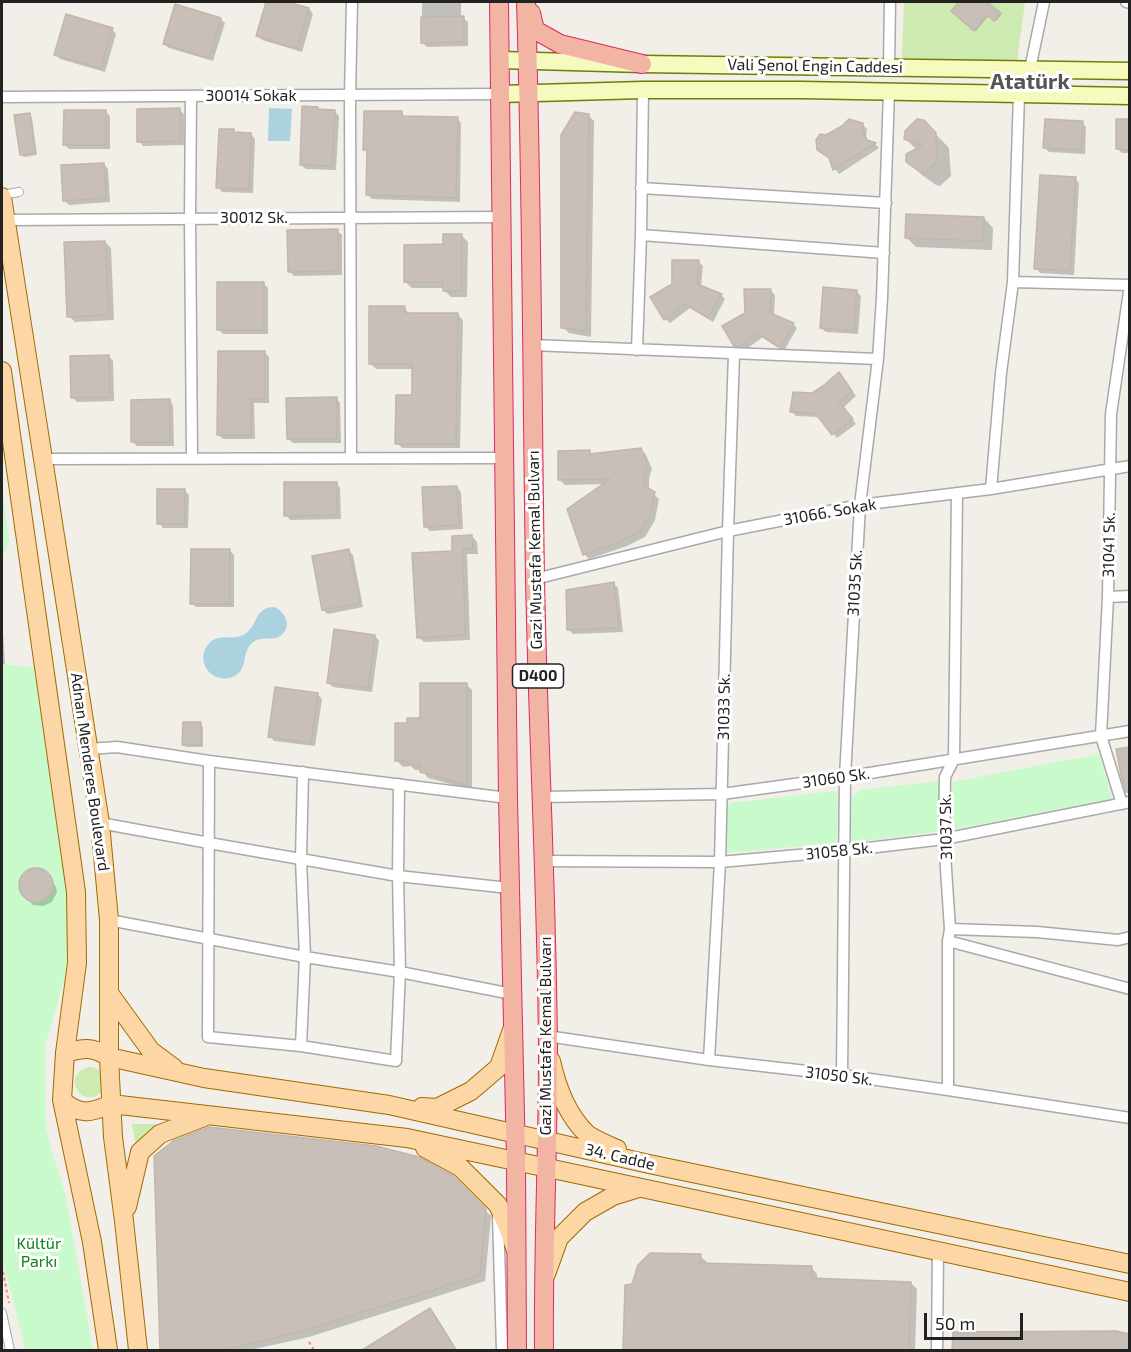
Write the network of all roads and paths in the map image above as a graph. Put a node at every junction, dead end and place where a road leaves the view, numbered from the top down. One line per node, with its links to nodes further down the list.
1 (352, 2): 17 (street)
2 (499, 2): 6 (highway, Gazi Mustafa Kemal Bulvarı / D400)
3 (527, 2): 7 (highway, Gazi Mustafa Kemal Bulvarı / D400); 8 (highway)
4 (890, 2): 9 (street)
5 (1044, 2): 10 (street)
6 (500, 60): 7 (main road, Vali Şenol Engin Caddesi); 15 (highway, Gazi Mustafa Kemal Bulvarı / D400)
7 (528, 60): 8 (main road, Vali Şenol Engin Caddesi); 14 (highway, Gazi Mustafa Kemal Bulvarı / D400)
8 (642, 64): 9 (main road, Vali Şenol Engin Caddesi)
9 (889, 67): 10 (main road, Vali Şenol Engin Caddesi)
10 (1030, 69): 11 (main road, Vali Şenol Engin Caddesi)
11 (1130, 71)
12 (643, 90): 13 (main road, Vali Şenol Engin Caddesi); 14 (main road, Vali Şenol Engin Caddesi); 21 (street)
13 (889, 91): 16 (main road, Vali Şenol Engin Caddesi); 23 (street, 31035 Sk.)
14 (528, 93): 15 (main road, Vali Şenol Engin Caddesi); 32 (highway, Gazi Mustafa Kemal Bulvarı / D400)
15 (500, 94): 17 (street, 30014 Sokak); 24 (highway, Gazi Mustafa Kemal Bulvarı / D400)
16 (1019, 94): 18 (main road, Vali Şenol Engin Caddesi); 30 (street)
17 (350, 96): 20 (street, 30014 Sokak); 26 (street)
18 (1130, 96)
19 (2, 97): 20 (street, 30014 Sokak)
20 (191, 97): 25 (street)
21 (641, 188): 23 (street); 28 (street)
22 (7, 194): 27 (main road, Adnan Menderes Boulevard)
23 (886, 203): 29 (street, 31035 Sk.)
24 (502, 217): 26 (street, 30012 Sk.); 39 (highway, Gazi Mustafa Kemal Bulvarı / D400)
25 (190, 218): 26 (street, 30012 Sk.); 27 (street, 30012 Sk.); 37 (street)
26 (350, 218): 38 (street)
27 (6, 220): 40 (main road, Adnan Menderes Boulevard)
28 (641, 235): 29 (street); 33 (street)
29 (884, 253): 35 (street, 31035 Sk.)
30 (1013, 282): 31 (street); 43 (street)
31 (1129, 285): 42 (street, 31041 Sk.)
32 (532, 345): 33 (street); 47 (highway, Gazi Mustafa Kemal Bulvarı / D400)
33 (637, 350): 34 (street)
34 (734, 354): 35 (street); 46 (street, 31033 Sk.)
35 (878, 359): 45 (street, 31035 Sk.)
36 (2, 371): 83 (main road, Adnan Menderes Boulevard)
37 (192, 458): 38 (street); 40 (street)
38 (351, 458): 39 (street)
39 (503, 458): 60 (highway, Gazi Mustafa Kemal Bulvarı / D400)
40 (43, 459): 52 (main road, Adnan Menderes Boulevard)
41 (1130, 466): 42 (street, 31066. Sokak)
42 (1111, 470): 43 (street, 31066. Sokak); 49 (street, 31041 Sk.)
43 (991, 489): 44 (street, 31066. Sokak)
44 (957, 493): 45 (street, 31066. Sokak); 53 (street, 31037 Sk.)
45 (860, 505): 46 (street, 31066. Sokak); 56 (street, 31035 Sk.)
46 (728, 531): 47 (street, 31066. Sokak); 58 (street, 31033 Sk.)
47 (535, 579): 59 (highway, Gazi Mustafa Kemal Bulvarı / D400)
48 (1130, 596): 49 (street)
49 (1108, 597): 51 (street, 31041 Sk.)
50 (1130, 731): 51 (street, 31060 Sk.)
51 (1101, 736): 53 (street, 31060 Sk.); 61 (street, 31041 Sk.)
52 (88, 749): 54 (street); 62 (main road, Adnan Menderes Boulevard)
53 (954, 759): 56 (street, 31060 Sk.); 63 (street, 31037 Sk.)
54 (209, 761): 55 (street); 64 (street)
55 (303, 772): 57 (street); 66 (street)
56 (845, 777): 58 (street, 31060 Sk.); 65 (street, 31035 Sk.)
57 (399, 784): 60 (street); 69 (street)
58 (722, 794): 59 (street, 31060 Sk.); 68 (street, 31033 Sk.)
59 (541, 796): 67 (highway, Gazi Mustafa Kemal Bulvarı / D400)
60 (508, 798): 70 (highway, Gazi Mustafa Kemal Bulvarı / D400)
61 (1126, 803): 63 (street, 31058 Sk.)
62 (100, 823): 64 (street); 71 (main road, Adnan Menderes Boulevard)
63 (944, 839): 65 (street, 31058 Sk.); 72 (street, 31037 Sk.)
64 (209, 843): 66 (street); 73 (street)
65 (843, 851): 68 (street, 31058 Sk.); 86 (street, 31035 Sk.)
66 (301, 859): 69 (street); 75 (street)
67 (544, 861): 68 (street, 31058 Sk.); 81 (highway, Gazi Mustafa Kemal Bulvarı / D400)
68 (720, 862): 85 (street, 31033 Sk.)
69 (398, 876): 70 (street); 76 (street)
70 (509, 888): 79 (highway, Gazi Mustafa Kemal Bulvarı / D400)
71 (109, 920): 73 (street); 78 (main road, Adnan Menderes Boulevard)
72 (949, 935): 74 (street); 77 (street); 88 (street, 31037 Sk.)
73 (209, 938): 75 (street); 82 (street)
74 (1130, 938)
75 (305, 957): 76 (street); 82 (street)
76 (400, 972): 79 (street); 82 (street)
77 (1130, 989)
78 (109, 993): 84 (main road, Adnan Menderes Boulevard); 87 (main road)
79 (512, 994): 80 (highway, Gazi Mustafa Kemal Bulvarı / D400)
80 (513, 1029): 91 (main road); 94 (highway, Gazi Mustafa Kemal Bulvarı / D400)
81 (547, 1043): 85 (street, 31050 Sk.); 96 (highway, Gazi Mustafa Kemal Bulvarı / D400); 98 (main road)
82 (301, 1046)
83 (65, 1053): 84 (main road); 89 (main road, Adnan Menderes Boulevard)
84 (109, 1056): 87 (main road, 34. Cadde); 90 (main road, Adnan Menderes Boulevard)
85 (709, 1060): 86 (street, 31050 Sk.)
86 (842, 1076): 88 (street, 31050 Sk.)
87 (204, 1078): 91 (main road, 34. Cadde)
88 (948, 1090): 93 (street, 31050 Sk.)
89 (62, 1100): 90 (main road); 111 (main road, Adnan Menderes Boulevard)
90 (111, 1104): 92 (main road, 34. Cadde); 102 (main road, Adnan Menderes Boulevard)
91 (389, 1105): 94 (main road, 34. Cadde)
92 (209, 1115): 95 (main road, 34. Cadde); 102 (main road)
93 (1130, 1118)
94 (515, 1134): 96 (main road, 34. Cadde); 97 (highway, Gazi Mustafa Kemal Bulvarı / D400)
95 (407, 1138): 97 (main road, 34. Cadde); 101 (main road)
96 (547, 1141): 98 (main road, 34. Cadde); 99 (highway, Gazi Mustafa Kemal Bulvarı / D400)
97 (516, 1161): 99 (main road, 34. Cadde); 104 (highway, Gazi Mustafa Kemal Bulvarı / D400)
98 (649, 1164): 105 (main road, 34. Cadde)
99 (546, 1167): 100 (main road, 34. Cadde); 106 (highway, Gazi Mustafa Kemal Bulvarı / D400)
100 (641, 1188): 103 (main road, 34. Cadde); 106 (main road)
101 (498, 1206): 104 (main road); 114 (street)
102 (124, 1221): 112 (main road, Adnan Menderes Boulevard)
103 (938, 1251): 107 (main road, 34. Cadde); 117 (street)
104 (517, 1256): 115 (highway, Gazi Mustafa Kemal Bulvarı / D400)
105 (1130, 1264)
106 (543, 1281): 116 (highway, Gazi Mustafa Kemal Bulvarı / D400)
107 (1130, 1292)
108 (2, 1313): 110 (street)
109 (309, 1342): 113 (path)
110 (10, 1350)
111 (108, 1350)
112 (138, 1350)
113 (315, 1350)
114 (502, 1350)
115 (517, 1350)
116 (544, 1350)
117 (937, 1350)

